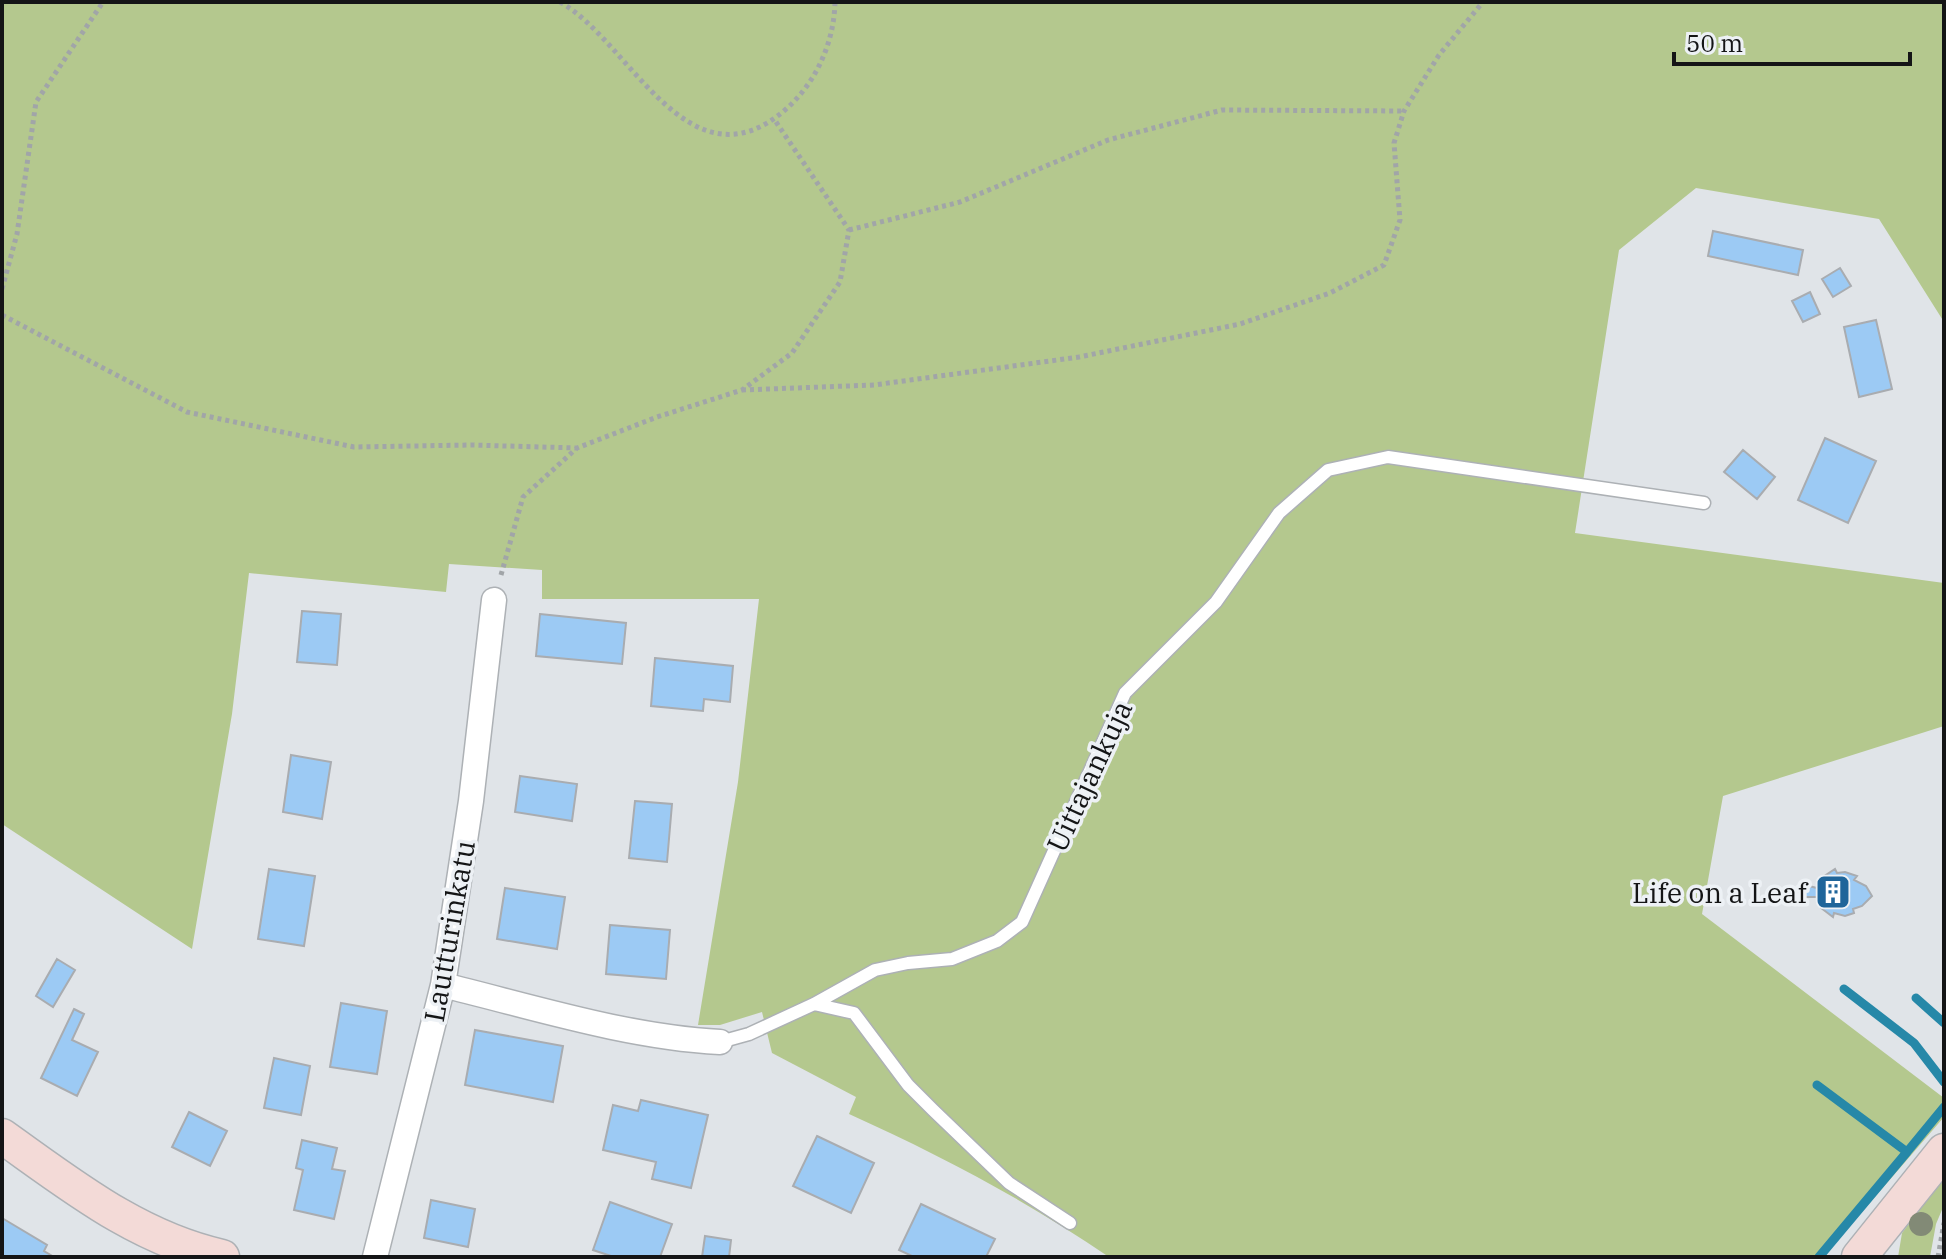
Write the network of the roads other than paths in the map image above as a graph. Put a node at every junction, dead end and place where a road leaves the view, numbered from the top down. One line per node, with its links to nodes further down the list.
1 (1704, 503): 4 (lane, Uittajankuja)
2 (494, 600): 3 (street, Lautturinkatu)
3 (443, 985): 5 (street, Uittajankuja); 10 (street, Lautturinkatu)
4 (814, 1004): 5 (lane, Uittajankuja); 8 (lane)
5 (720, 1042)
6 (2, 1136): 9 (street)
7 (1944, 1151): 11 (street)
8 (1070, 1223)
9 (222, 1257)
10 (375, 1257)
11 (1859, 1257)

